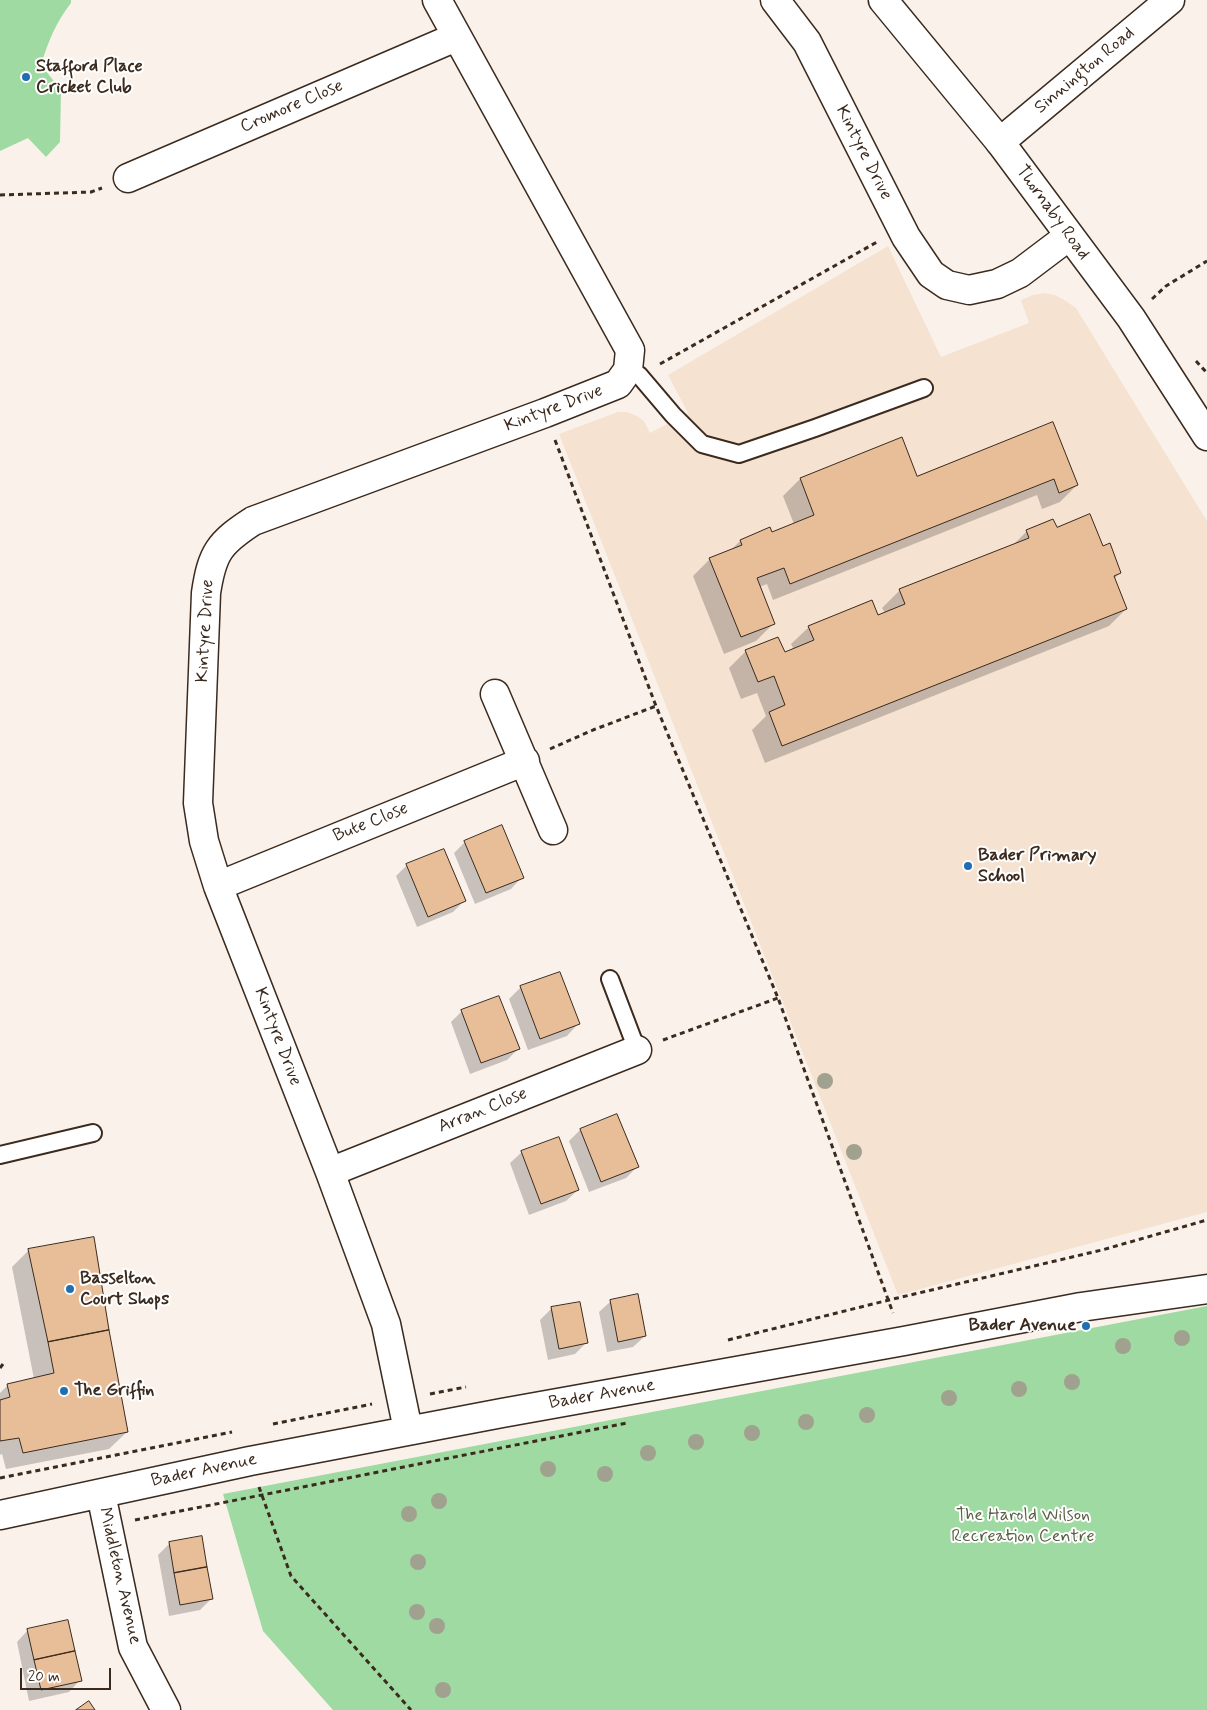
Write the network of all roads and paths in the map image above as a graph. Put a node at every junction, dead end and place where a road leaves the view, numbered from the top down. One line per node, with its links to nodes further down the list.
1 (437, 0): 5 (street)
2 (775, 0): 9 (street, Kintyre Drive)
3 (883, 0): 6 (street, Thornaby Road)
4 (1170, 0): 6 (street, Sinnington Road)
5 (456, 37): 7 (street, Cromore Close); 13 (street)
6 (1000, 142): 10 (street, Thornaby Road)
7 (128, 178): 8 (path)
8 (0, 195)
9 (902, 228): 10 (street, Kintyre Drive); 13 (path)
10 (1069, 236): 12 (street, Thornaby Road)
11 (1207, 261): 12 (path)
12 (1131, 318): 16 (street, Thornaby Road)
13 (634, 373): 14 (lane); 15 (street, Kintyre Drive)
14 (924, 388)
15 (544, 413): 18 (path); 21 (street, Kintyre Drive)
16 (1207, 436)
17 (495, 694): 19 (street)
18 (656, 706): 19 (path); 23 (path)
19 (524, 761): 20 (street); 21 (street, Bute Close)
20 (553, 830)
21 (218, 886): 27 (street, Kintyre Drive)
22 (610, 979): 24 (lane)
23 (778, 998): 24 (path); 30 (path)
24 (637, 1050): 27 (street, Arran Close)
25 (93, 1133): 26 (lane)
26 (0, 1155)
27 (330, 1172): 36 (street, Kintyre Drive)
28 (1207, 1220): 30 (path)
29 (1207, 1289): 31 (street, Bader Avenue)
30 (888, 1300): 31 (path); 32 (path)
31 (904, 1341): 39 (street, Bader Avenue)
32 (719, 1342)
33 (3, 1364): 34 (path)
34 (0, 1368)
35 (469, 1387): 36 (path)
36 (401, 1399): 38 (path); 39 (street, Kintyre Drive)
37 (630, 1422): 44 (path)
38 (264, 1426)
39 (408, 1430): 41 (street, Bader Avenue)
40 (235, 1432): 42 (path)
41 (250, 1460): 43 (street, Bader Avenue); 44 (path)
42 (0, 1478)
43 (101, 1494): 45 (street, Bader Avenue); 46 (street, Middleton Avenue)
44 (262, 1494): 46 (path); 48 (path)
45 (0, 1515)
46 (108, 1526): 47 (street, Middleton Avenue)
47 (166, 1710)
48 (411, 1710)

